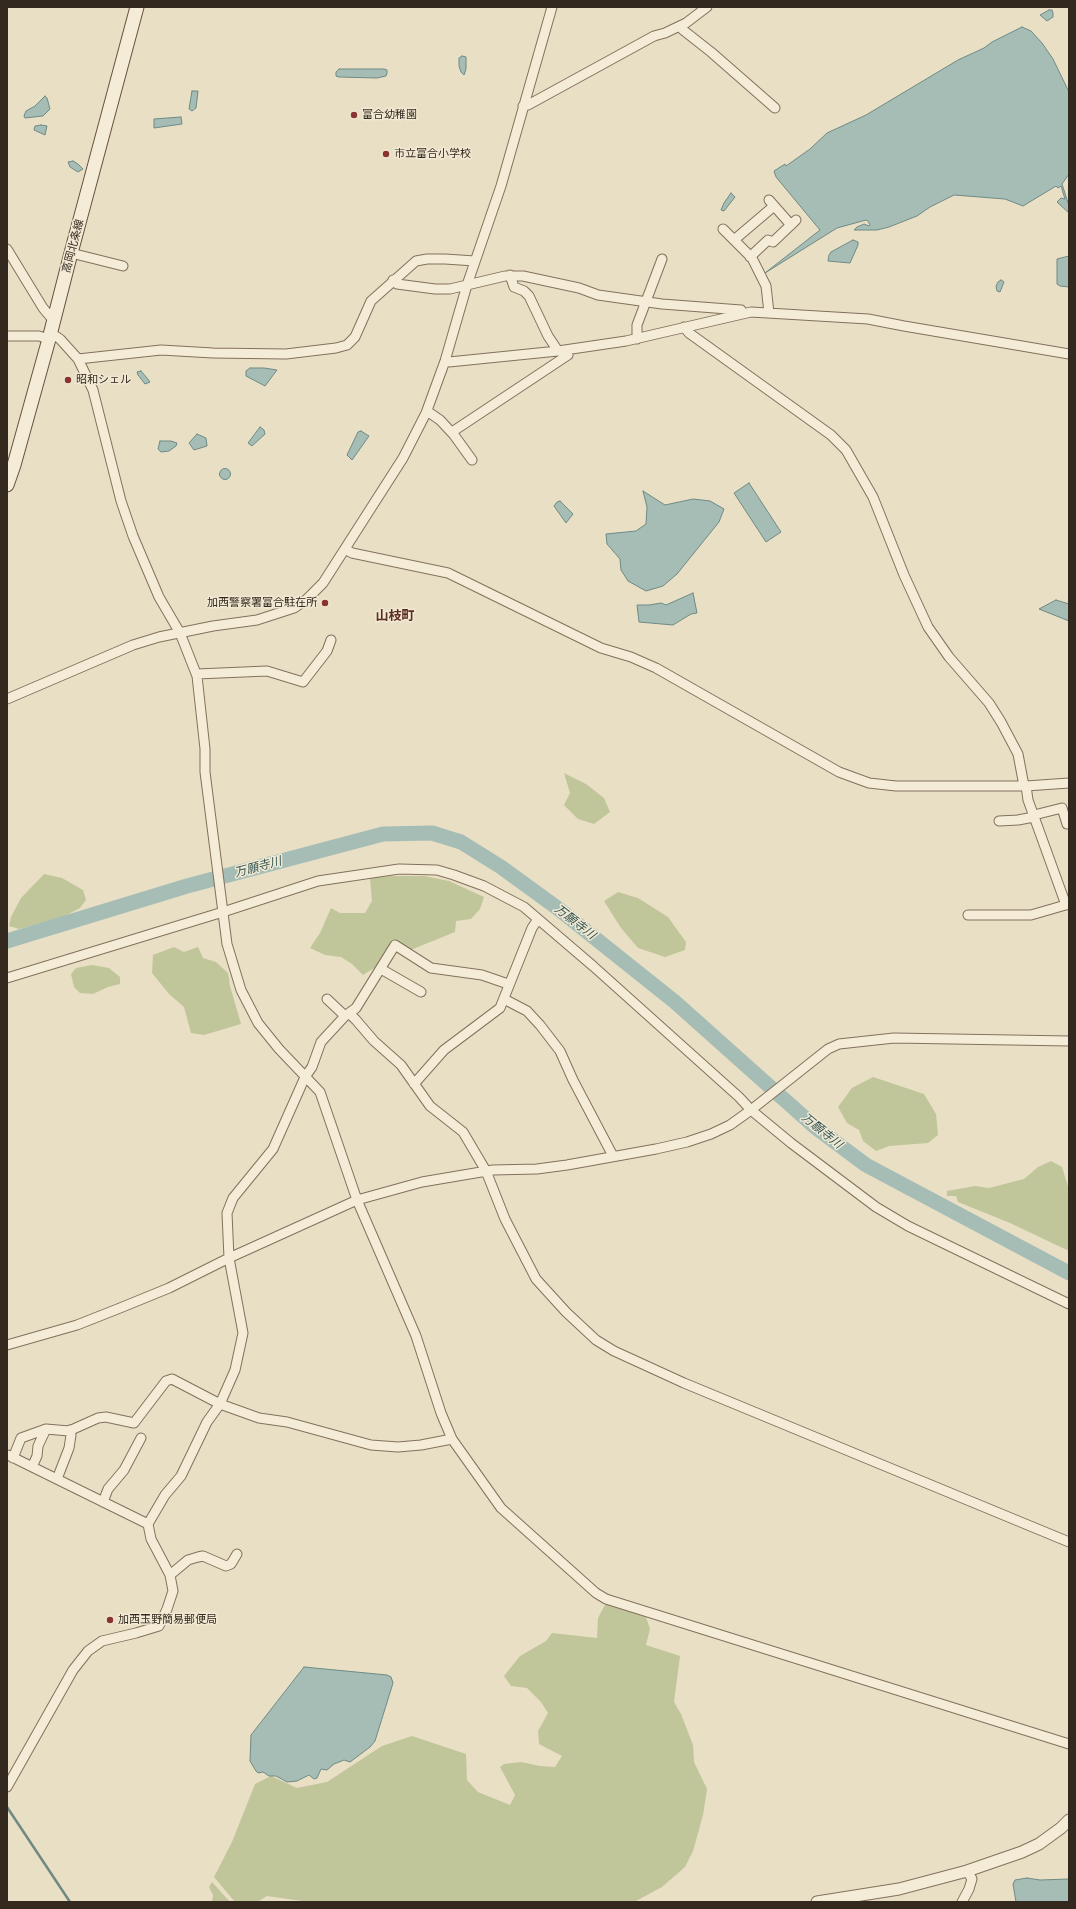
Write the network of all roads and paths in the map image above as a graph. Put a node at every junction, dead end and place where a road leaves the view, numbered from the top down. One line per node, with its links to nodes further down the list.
1 (137, 7): 10 (main road, 高岡北条線)
2 (552, 7): 5 (street)
3 (707, 7): 4 (street)
4 (680, 26): 5 (street); 6 (street)
5 (523, 106): 13 (street)
6 (774, 108)
7 (723, 229): 8 (street)
8 (734, 240): 11 (street); 11 (street)
9 (7, 249): 22 (street)
10 (71, 253): 14 (street); 22 (main road, 高岡北条線)
11 (750, 257): 19 (street)
12 (662, 259): 18 (street)
13 (476, 261): 16 (street); 17 (street)
14 (122, 266)
15 (510, 275): 17 (street); 18 (street); 25 (street)
16 (393, 280): 17 (street); 27 (street)
17 (466, 286): 28 (street)
18 (646, 301): 20 (street); 24 (street)
19 (769, 313): 20 (street); 26 (street)
20 (742, 314): 21 (street)
21 (684, 327): 24 (street); 39 (street)
22 (51, 331): 23 (street); 27 (street); 32 (main road, 高岡北条線)
23 (7, 336)
24 (637, 339): 25 (street)
25 (562, 350): 28 (street); 30 (street)
26 (1069, 354)
27 (78, 359): 34 (street)
28 (445, 361): 29 (street)
29 (426, 411): 30 (street); 33 (street)
30 (452, 432): 31 (street)
31 (472, 460)
32 (7, 484)
33 (345, 549): 34 (street); 39 (street)
34 (180, 633): 36 (street); 37 (street)
35 (331, 640): 36 (street)
36 (196, 674): 44 (street)
37 (7, 699)
38 (1069, 783): 39 (street)
39 (1025, 786): 40 (street)
40 (1034, 816): 41 (street); 42 (street); 43 (street)
41 (999, 821)
42 (1069, 824)
43 (1068, 904): 45 (street)
44 (223, 910): 46 (street); 48 (street); 55 (street)
45 (968, 915)
46 (538, 919): 49 (street); 57 (street)
47 (381, 969): 49 (street); 50 (street); 53 (street)
48 (7, 978)
49 (508, 984): 52 (street)
50 (421, 992)
51 (327, 999): 53 (street)
52 (504, 999): 56 (street); 58 (street)
53 (347, 1015): 55 (street); 56 (street)
54 (1069, 1041): 57 (street)
55 (306, 1077): 60 (street); 61 (street)
56 (414, 1084): 59 (street)
57 (752, 1109): 58 (street); 62 (street)
58 (613, 1156): 59 (street)
59 (486, 1171): 60 (street); 74 (street)
60 (357, 1200): 61 (street); 68 (street)
61 (229, 1258): 63 (street); 64 (street)
62 (1069, 1304)
63 (7, 1344)
64 (220, 1404): 66 (street); 68 (street); 73 (street)
65 (46, 1429): 66 (street); 69 (street); 70 (street)
66 (70, 1430): 71 (street)
67 (141, 1438): 72 (street)
68 (452, 1439): 77 (street)
69 (10, 1456): 70 (street)
70 (32, 1467): 71 (street)
71 (57, 1480): 72 (street)
72 (103, 1502): 73 (street)
73 (148, 1524): 76 (street)
74 (1069, 1542)
75 (237, 1554): 76 (street)
76 (170, 1575): 78 (street)
77 (1069, 1744)
78 (7, 1787)
79 (1069, 1820): 80 (street)
80 (967, 1870): 81 (street); 82 (street)
81 (817, 1902)
82 (962, 1902)

